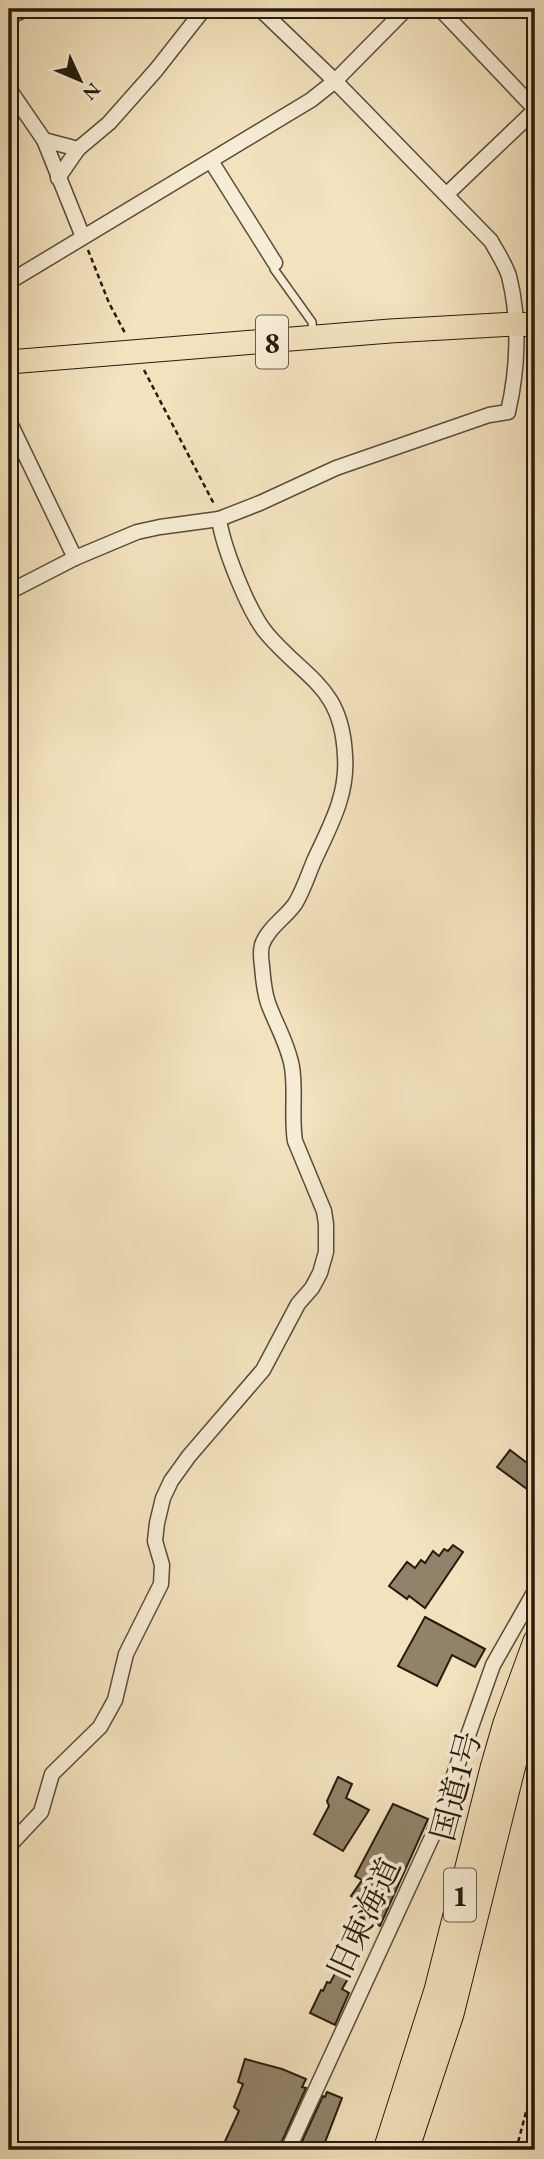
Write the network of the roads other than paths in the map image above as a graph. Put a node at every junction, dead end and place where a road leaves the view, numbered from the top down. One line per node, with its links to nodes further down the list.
1 (26, 9): 6 (street)
2 (204, 9): 11 (street)
3 (260, 9): 7 (street)
4 (406, 9): 7 (street)
5 (440, 9): 9 (street)
6 (9, 17)
7 (335, 82): 12 (street); 14 (street)
8 (9, 89): 10 (street)
9 (535, 109): 14 (street)
10 (44, 140): 11 (street); 13 (street)
11 (78, 149): 13 (street)
12 (211, 161): 15 (street); 16 (street)
13 (58, 178): 15 (street)
14 (447, 194): 18 (street)
15 (83, 237): 17 (street)
16 (275, 263): 19 (lane)
17 (9, 282)
18 (526, 324): 19 (main road, 8); 22 (street)
19 (313, 338): 20 (main road, 8)
20 (9, 362)
21 (9, 421): 23 (street)
22 (219, 519): 23 (street); 28 (street)
23 (75, 558): 24 (street)
24 (9, 592)
25 (535, 1591): 29 (street, 旧東海道)
26 (535, 1641): 30 (main road, 国道1号 / 1)
27 (535, 1704): 31 (main road, 国道1号 / 1)
28 (9, 1846)
29 (288, 2150)
30 (385, 2150)
31 (407, 2150)

